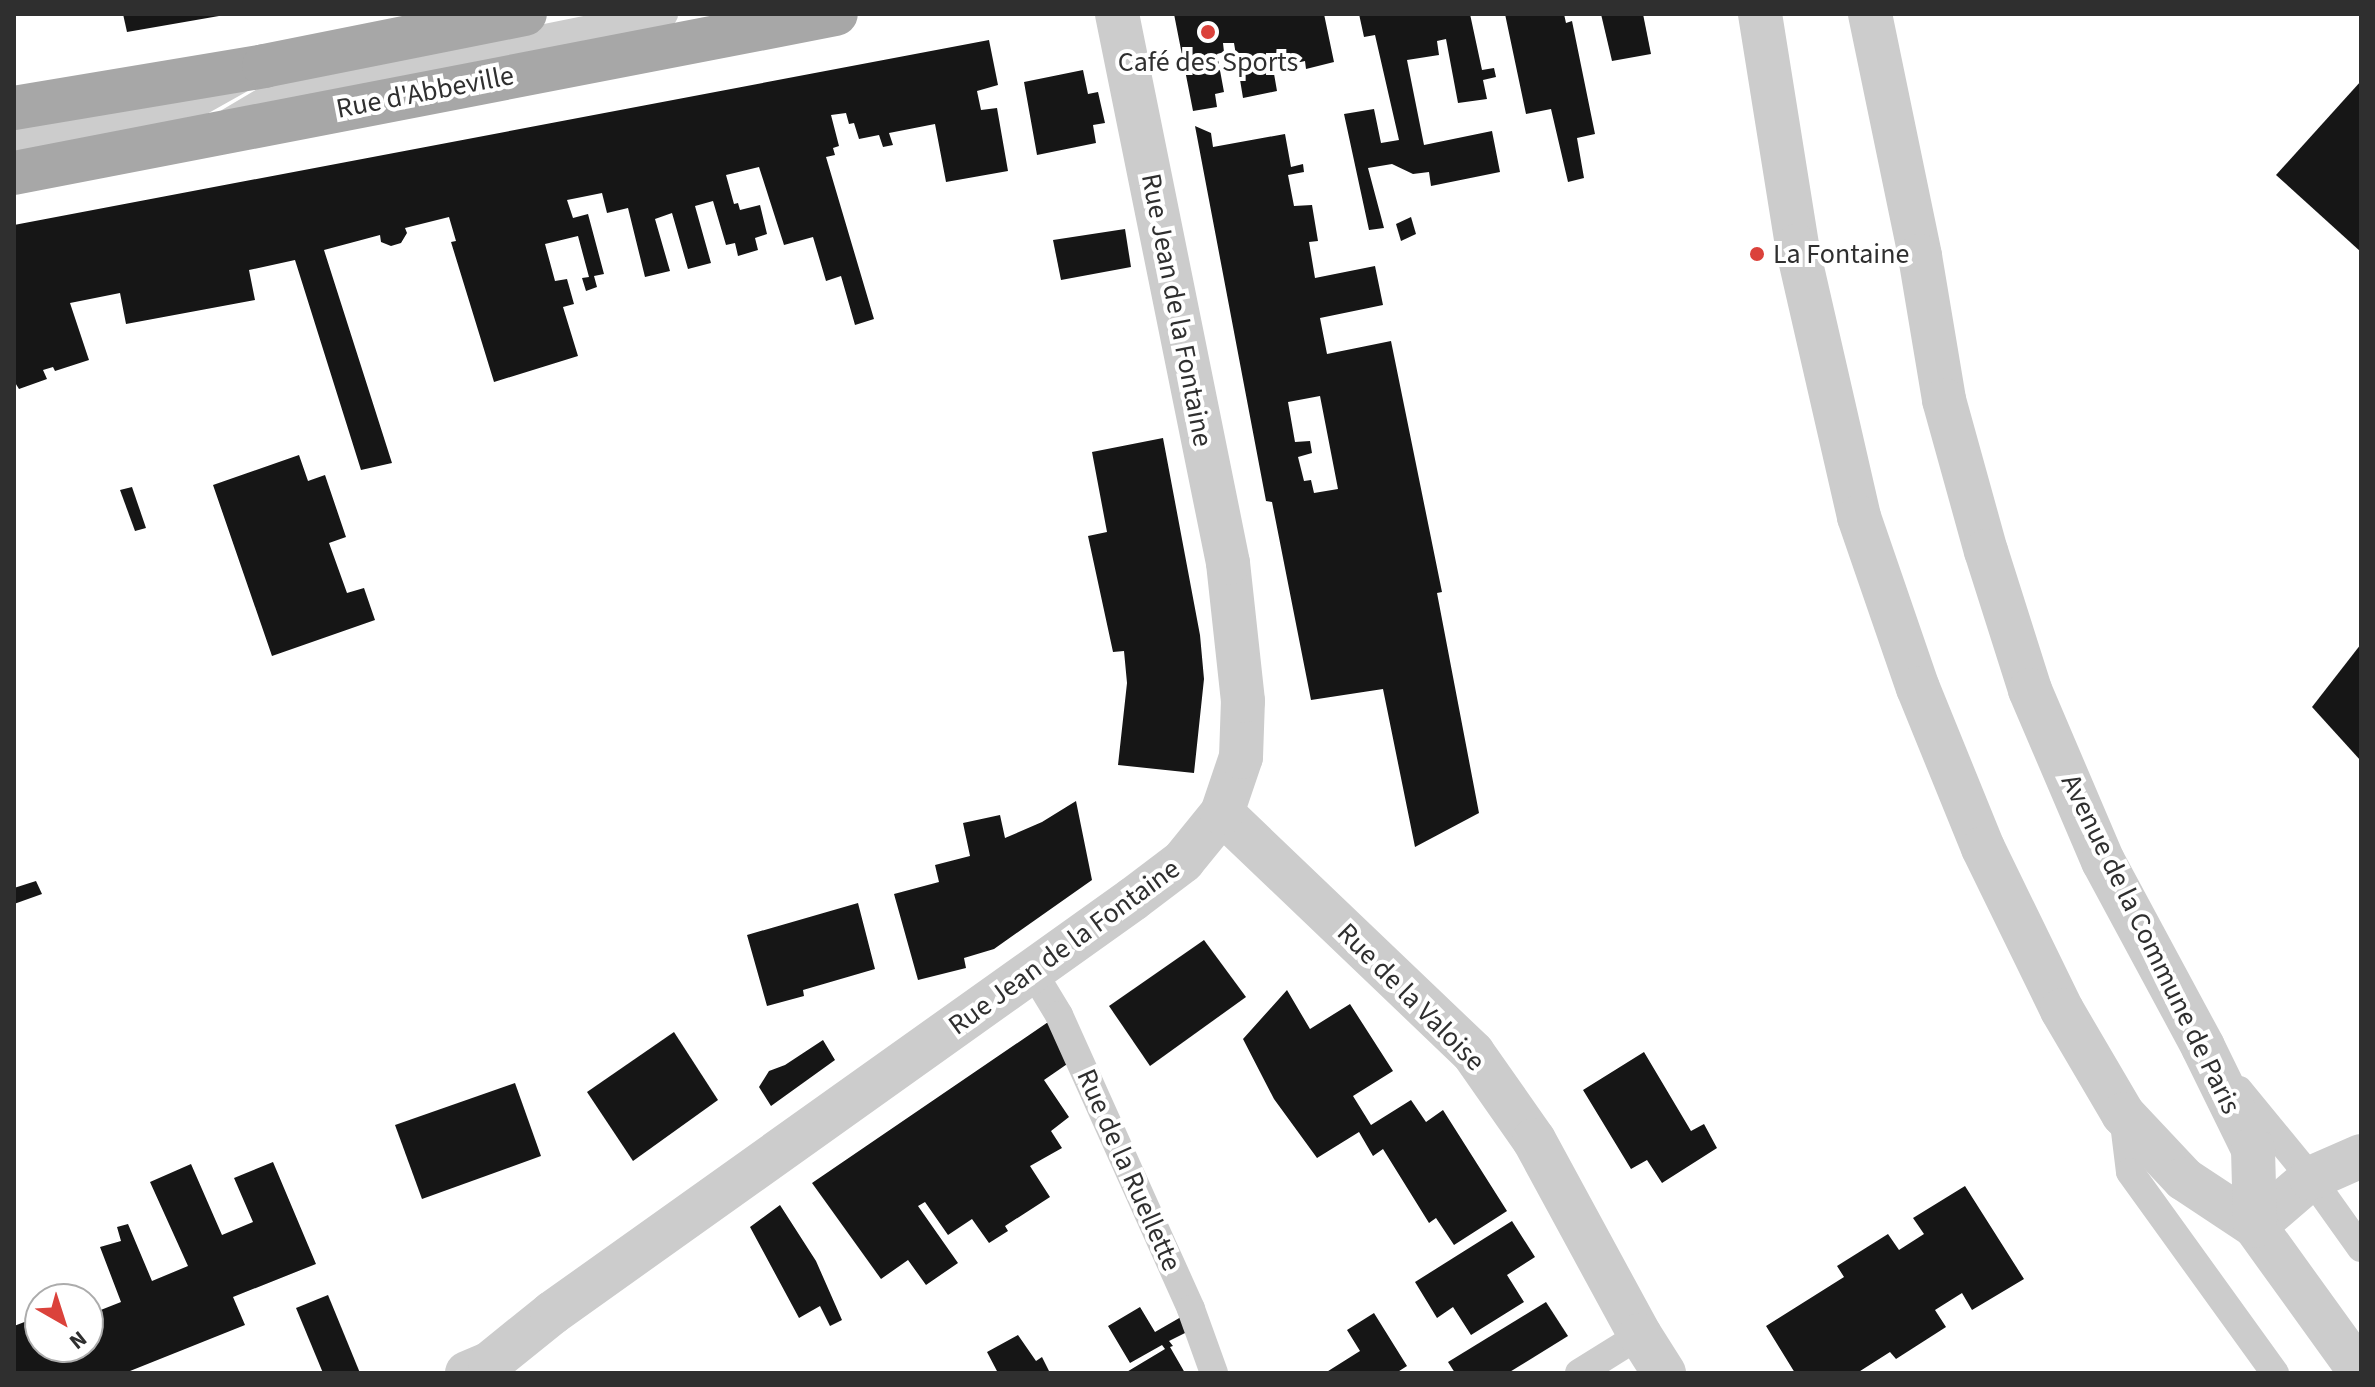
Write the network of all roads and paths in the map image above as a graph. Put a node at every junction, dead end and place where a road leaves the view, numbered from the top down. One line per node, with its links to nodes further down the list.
1 (525, 14): 7 (main road, Rue d'Abbeville)
2 (664, 14): 9 (lane)
3 (836, 14): 9 (main road, Rue d'Abbeville)
4 (1117, 14): 12 (street, Rue Jean de la Fontaine)
5 (1760, 14): 15 (street)
6 (1870, 14): 14 (street, Avenue de la Commune de Paris)
7 (264, 66): 8 (main road, Rue d'Abbeville); 10 (lane)
8 (14, 108)
9 (211, 133): 11 (main road, Rue d'Abbeville)
10 (14, 141)
11 (14, 173)
12 (1222, 813): 13 (street, Rue Jean de la Fontaine); 20 (street, Rue de la Valoise)
13 (1033, 972): 21 (street, Rue Jean de la Fontaine); 22 (lane, Rue de la Ruellette)
14 (2203, 1047): 17 (lane); 18 (street, Avenue de la Commune de Paris)
15 (2123, 1114): 18 (street); 25 (lane)
16 (2361, 1156): 17 (street)
17 (2311, 1178): 18 (street); 19 (lane)
18 (2255, 1226): 26 (street)
19 (2361, 1248)
20 (1640, 1335): 23 (lane); 24 (street, Rue de la Valoise)
21 (484, 1370)
22 (1214, 1373)
23 (1579, 1373)
24 (1664, 1373)
25 (2275, 1373)
26 (2361, 1373)

